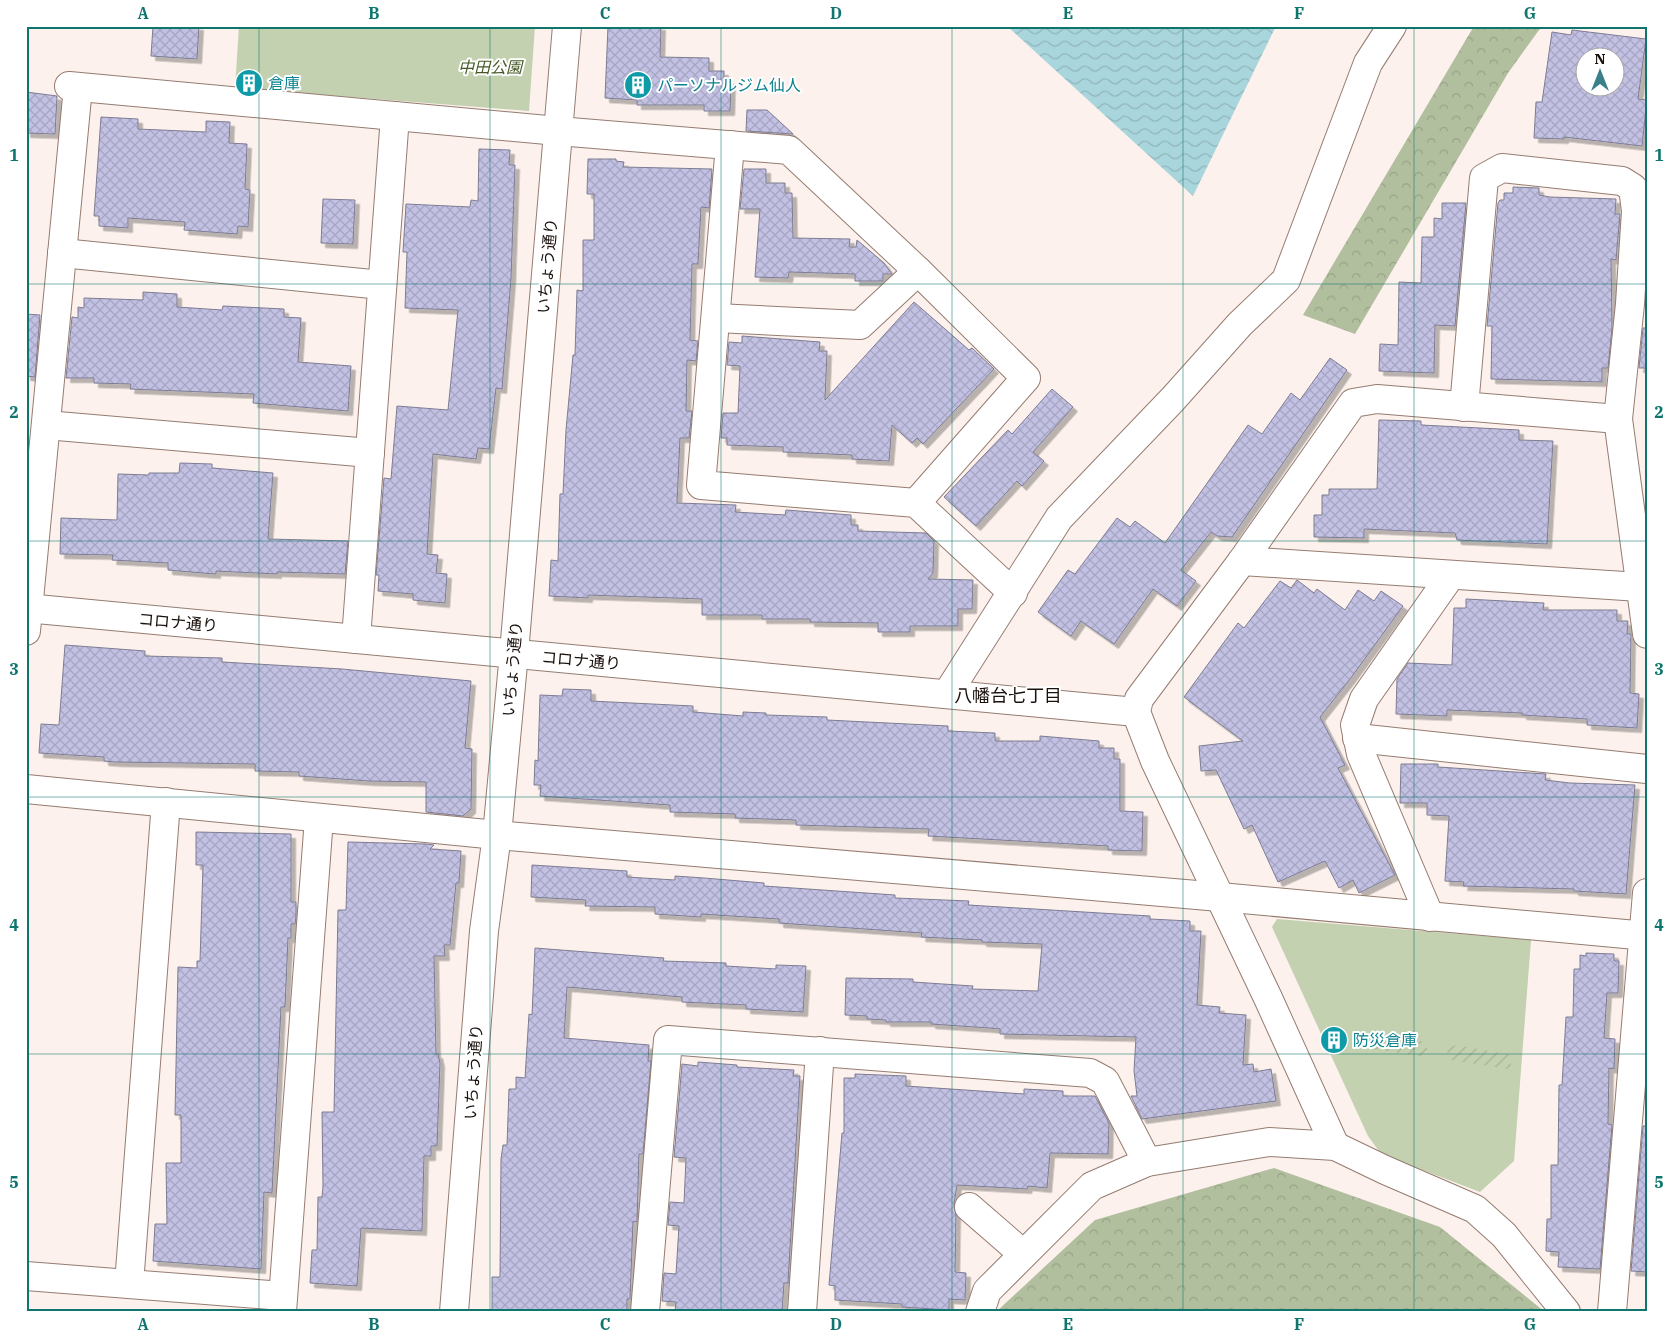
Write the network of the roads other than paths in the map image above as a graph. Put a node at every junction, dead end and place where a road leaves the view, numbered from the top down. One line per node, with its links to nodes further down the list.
1 (567, 26): 4 (street, いちょう通り)
2 (1392, 26): 18 (street)
3 (395, 116): 4 (street); 6 (street); 8 (street)
4 (558, 131): 5 (street); 22 (street, いちょう通り)
5 (730, 145): 7 (street); 9 (street)
6 (62, 253): 8 (street); 12 (street)
7 (918, 271): 9 (street); 14 (street)
8 (382, 286): 13 (street)
9 (716, 318): 14 (street)
10 (1464, 407): 11 (street); 11 (street); 15 (street)
11 (1618, 419): 17 (street)
12 (46, 425): 13 (street); 19 (street)
13 (370, 453): 21 (street)
14 (916, 503): 18 (street)
15 (1242, 561): 16 (street); 24 (street)
16 (1451, 575): 17 (street); 25 (street)
17 (1640, 587): 20 (street)
18 (1013, 593): 23 (street)
19 (27, 616): 21 (street, コロナ通り)
20 (1647, 634)
21 (356, 639): 22 (street, コロナ通り)
22 (514, 653): 23 (street, コロナ通り); 30 (street, いちょう通り)
23 (947, 694): 24 (street, コロナ通り)
24 (1136, 712): 32 (street)
25 (1357, 738): 26 (street); 33 (street)
26 (1647, 770)
27 (26, 789): 28 (street)
28 (166, 802): 29 (street); 41 (street)
29 (319, 818): 30 (street); 42 (street)
30 (497, 834): 32 (street); 43 (street, いちょう通り)
31 (1647, 893): 34 (street)
32 (1220, 897): 33 (street); 36 (street)
33 (1430, 917): 34 (street)
34 (1644, 936): 48 (street)
35 (820, 1051): 37 (street); 44 (street); 45 (street)
36 (1335, 1146): 37 (street); 47 (street)
37 (1146, 1162): 39 (street)
38 (969, 1207): 39 (street)
39 (1023, 1254): 46 (street)
40 (26, 1276): 41 (street)
41 (129, 1284): 42 (street)
42 (283, 1304)
43 (454, 1312)
44 (645, 1312)
45 (802, 1312)
46 (980, 1312)
47 (1566, 1312)
48 (1612, 1312)

